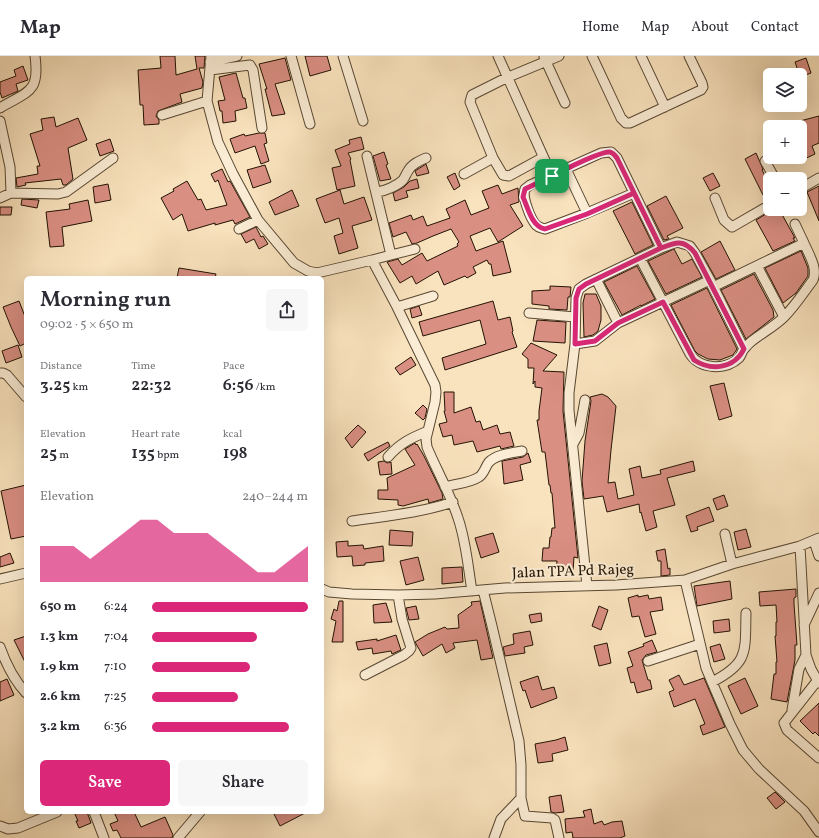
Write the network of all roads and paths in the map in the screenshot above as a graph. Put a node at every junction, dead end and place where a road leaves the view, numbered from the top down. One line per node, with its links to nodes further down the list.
1 (35, 56): 16 (street)
2 (237, 56): 11 (street)
3 (291, 56): 20 (street)
4 (343, 56): 19 (street)
5 (498, 56): 12 (street)
6 (559, 56): 10 (street)
7 (592, 56): 15 (street)
8 (641, 56): 15 (street)
9 (689, 56): 15 (street)
10 (545, 59): 12 (street); 14 (street)
11 (210, 62): 13 (street); 21 (street)
12 (506, 78): 25 (street); 26 (street)
13 (208, 101): 17 (street); 39 (street)
14 (565, 103)
15 (665, 107)
16 (0, 108)
17 (162, 115)
18 (0, 121): 33 (street)
19 (363, 121)
20 (310, 124)
21 (262, 128)
22 (367, 156): 32 (street)
23 (113, 158): 33 (street)
24 (426, 158): 32 (street)
25 (494, 158): 26 (street); 28 (street)
26 (542, 158): 29 (street)
27 (566, 169): 29 (street); 34 (street); 38 (street)
28 (464, 174)
29 (552, 176): 38 (street)
30 (819, 178): 31 (street)
31 (807, 184)
32 (377, 192): 45 (street)
33 (11, 193): 35 (street)
34 (634, 193): 38 (street); 43 (street)
35 (0, 198)
36 (714, 198): 37 (street)
37 (763, 209)
38 (587, 214)
39 (258, 220): 41 (street); 47 (street)
40 (795, 224): 42 (street)
41 (239, 229)
42 (804, 243): 48 (street); 56 (street)
43 (661, 248): 46 (street); 50 (street)
44 (415, 249): 45 (street)
45 (391, 255): 47 (street)
46 (640, 258): 49 (street); 52 (street)
47 (372, 260): 53 (street)
48 (756, 266): 50 (street); 56 (street)
49 (596, 280): 55 (street); 57 (street)
50 (712, 284): 52 (street); 59 (street)
51 (433, 296): 53 (street)
52 (663, 302): 57 (street); 59 (street)
53 (397, 307): 63 (street)
54 (530, 313): 55 (street)
55 (575, 317): 58 (street)
56 (784, 317): 59 (street)
57 (618, 323): 58 (street)
58 (575, 344): 64 (street)
59 (744, 349)
60 (0, 373): 61 (street)
61 (24, 395)
62 (586, 400): 64 (street)
63 (428, 431): 66 (street); 67 (street)
64 (573, 444): 78 (street)
65 (522, 451): 67 (street)
66 (388, 457)
67 (445, 487): 68 (street)
68 (452, 502): 69 (street); 81 (street)
69 (352, 521)
70 (725, 534): 74 (street)
71 (816, 539): 72 (street, Jalan TPA Pd Rajeg); 73 (street)
72 (800, 546): 74 (street, Jalan TPA Pd Rajeg); 85 (street)
73 (819, 556)
74 (732, 564): 77 (street, Jalan TPA Pd Rajeg)
75 (24, 573): 76 (street)
76 (0, 579)
77 (685, 580): 78 (street, Jalan TPA Pd Rajeg); 86 (street)
78 (587, 586): 80 (street, Jalan TPA Pd Rajeg)
79 (324, 590): 83 (street, Jalan TPA Pd Rajeg)
80 (483, 590): 81 (street, Jalan TPA Pd Rajeg); 97 (street)
81 (472, 591): 83 (street, Jalan TPA Pd Rajeg)
82 (819, 593): 85 (street)
83 (398, 595): 91 (street)
84 (746, 613): 92 (street)
85 (804, 627): 88 (street)
86 (700, 644): 89 (street); 92 (street)
87 (0, 647): 94 (street)
88 (806, 655): 90 (street); 95 (street)
89 (648, 661)
90 (815, 667): 93 (street)
91 (365, 675)
92 (712, 682): 102 (street)
93 (818, 682): 95 (street)
94 (24, 691)
95 (792, 712): 96 (street)
96 (819, 758)
97 (521, 798): 105 (street); 106 (street)
98 (52, 814): 101 (street)
99 (95, 814): 103 (street)
100 (198, 814): 104 (street)
101 (0, 826)
102 (819, 832)
103 (104, 838)
104 (178, 838)
105 (494, 838)
106 (559, 838)

